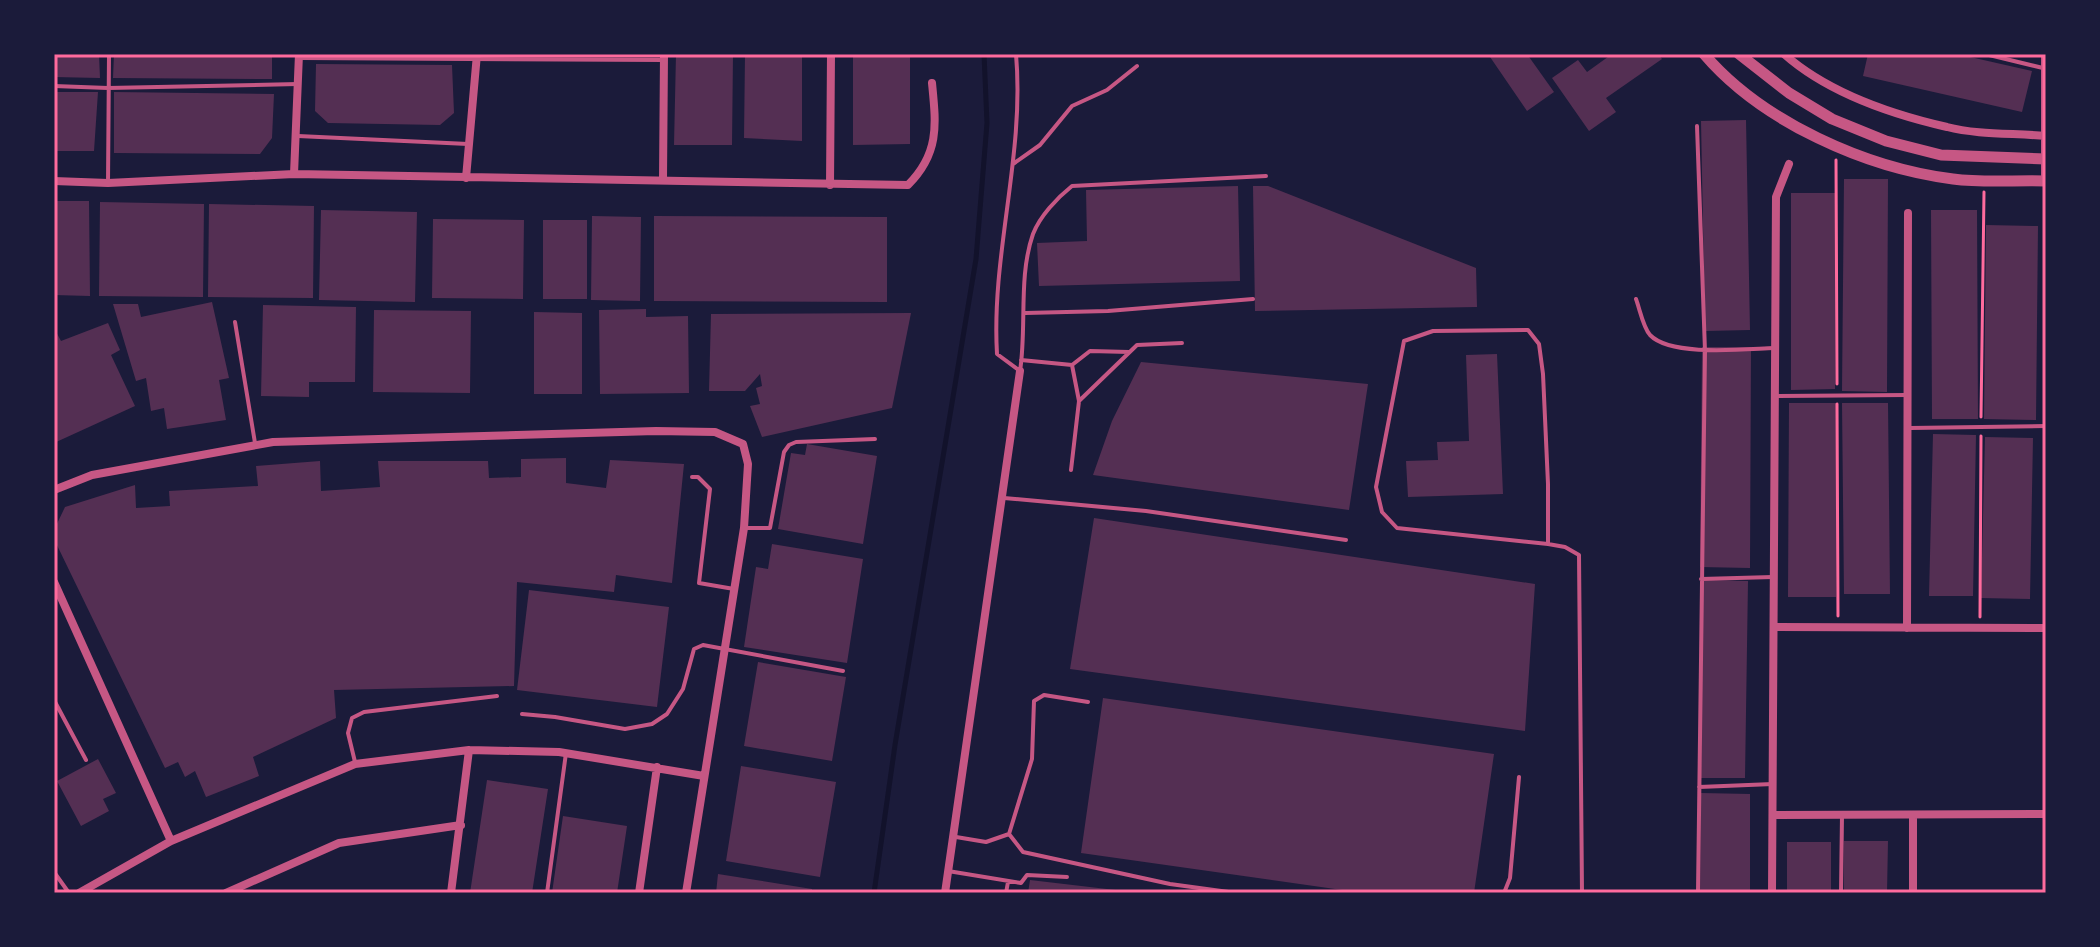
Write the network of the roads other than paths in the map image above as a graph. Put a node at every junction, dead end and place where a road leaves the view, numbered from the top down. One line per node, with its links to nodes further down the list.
1 (109, 54): 18 (lane)
2 (831, 54): 33 (street)
3 (1704, 54): 31 (street)
4 (1739, 54): 23 (street)
5 (1784, 54): 21 (street)
6 (1985, 54): 14 (lane)
7 (2045, 54): 14 (street)
8 (1017, 55): 24 (lane)
9 (298, 56): 10 (lane); 16 (street)
10 (389, 56): 11 (lane)
11 (477, 57): 12 (lane); 22 (street)
12 (664, 57): 29 (street)
13 (1137, 66): 24 (lane)
14 (2045, 68): 21 (street)
15 (932, 83): 33 (street)
16 (298, 84): 18 (lane); 20 (street)
17 (54, 86): 18 (lane)
18 (108, 88): 32 (lane)
19 (1697, 126): 41 (lane)
20 (296, 136): 22 (lane); 26 (street)
21 (2046, 136): 23 (street)
22 (468, 144): 28 (street)
23 (2046, 159): 31 (street)
24 (1013, 164): 45 (lane)
25 (1789, 164): 40 (street)
26 (294, 174): 28 (street); 32 (street)
27 (1266, 176): 37 (lane)
28 (466, 178): 29 (street)
29 (663, 179): 33 (street)
30 (54, 181): 32 (street)
31 (2046, 181)
32 (108, 183)
33 (830, 185)
34 (1908, 213): 46 (street)
35 (1253, 299): 37 (lane)
36 (1636, 299): 41 (lane)
37 (1025, 313): 43 (lane)
38 (235, 322): 52 (lane)
39 (1182, 343): 42 (lane)
40 (1776, 348): 41 (lane); 47 (street)
41 (1705, 351): 61 (lane)
42 (1130, 352): 44 (lane); 48 (lane)
43 (1021, 360): 44 (lane); 45 (lane)
44 (1072, 365): 48 (lane)
45 (1020, 371): 56 (street)
46 (1907, 395): 47 (lane); 50 (street)
47 (1775, 396): 60 (street)
48 (1079, 401): 53 (lane)
49 (2046, 426): 50 (lane)
50 (1907, 428): 65 (street)
51 (875, 439): 57 (lane)
52 (255, 445): 55 (street); 57 (street)
53 (1071, 470)
54 (692, 477): 63 (lane)
55 (54, 490)
56 (1002, 498): 58 (lane); 88 (street)
57 (744, 528): 63 (street)
58 (1346, 540)
59 (1548, 544): 59 (lane); 105 (lane)
60 (1773, 577): 61 (lane); 64 (street)
61 (1701, 579): 81 (lane)
62 (54, 582): 89 (street)
63 (734, 589): 67 (street)
64 (1775, 627): 65 (street); 80 (street)
65 (1907, 628): 66 (street)
66 (2046, 628)
67 (726, 650): 68 (lane); 72 (lane); 78 (street)
68 (843, 671)
69 (497, 696): 76 (lane)
70 (54, 700): 75 (lane)
71 (1088, 702): 87 (lane)
72 (522, 714)
73 (469, 750): 74 (street); 76 (street); 86 (street)
74 (566, 753): 77 (street); 98 (lane)
75 (86, 760)
76 (355, 764): 89 (street)
77 (657, 767): 78 (street); 99 (street)
78 (704, 776): 100 (street)
79 (1519, 777): 104 (lane)
80 (1773, 784): 81 (lane); 83 (street)
81 (1699, 787): 106 (lane)
82 (2046, 814): 85 (street)
83 (1773, 815): 84 (street); 107 (street)
84 (1842, 815): 85 (street); 108 (lane)
85 (1913, 815): 109 (street)
86 (461, 825): 96 (street); 97 (street)
87 (1009, 834): 88 (lane); 103 (lane)
88 (953, 836): 90 (street)
89 (171, 841): 95 (street)
90 (948, 871): 93 (lane); 101 (street)
91 (54, 872): 94 (lane)
92 (1067, 877): 93 (lane)
93 (1008, 882): 102 (lane)
94 (69, 893)
95 (79, 893)
96 (226, 893)
97 (451, 893)
98 (547, 893)
99 (639, 893)
100 (686, 893)
101 (945, 893)
102 (1006, 893)
103 (1236, 893)
104 (1504, 893)
105 (1582, 893)
106 (1698, 893)
107 (1772, 893)
108 (1841, 893)
109 (1913, 893)

